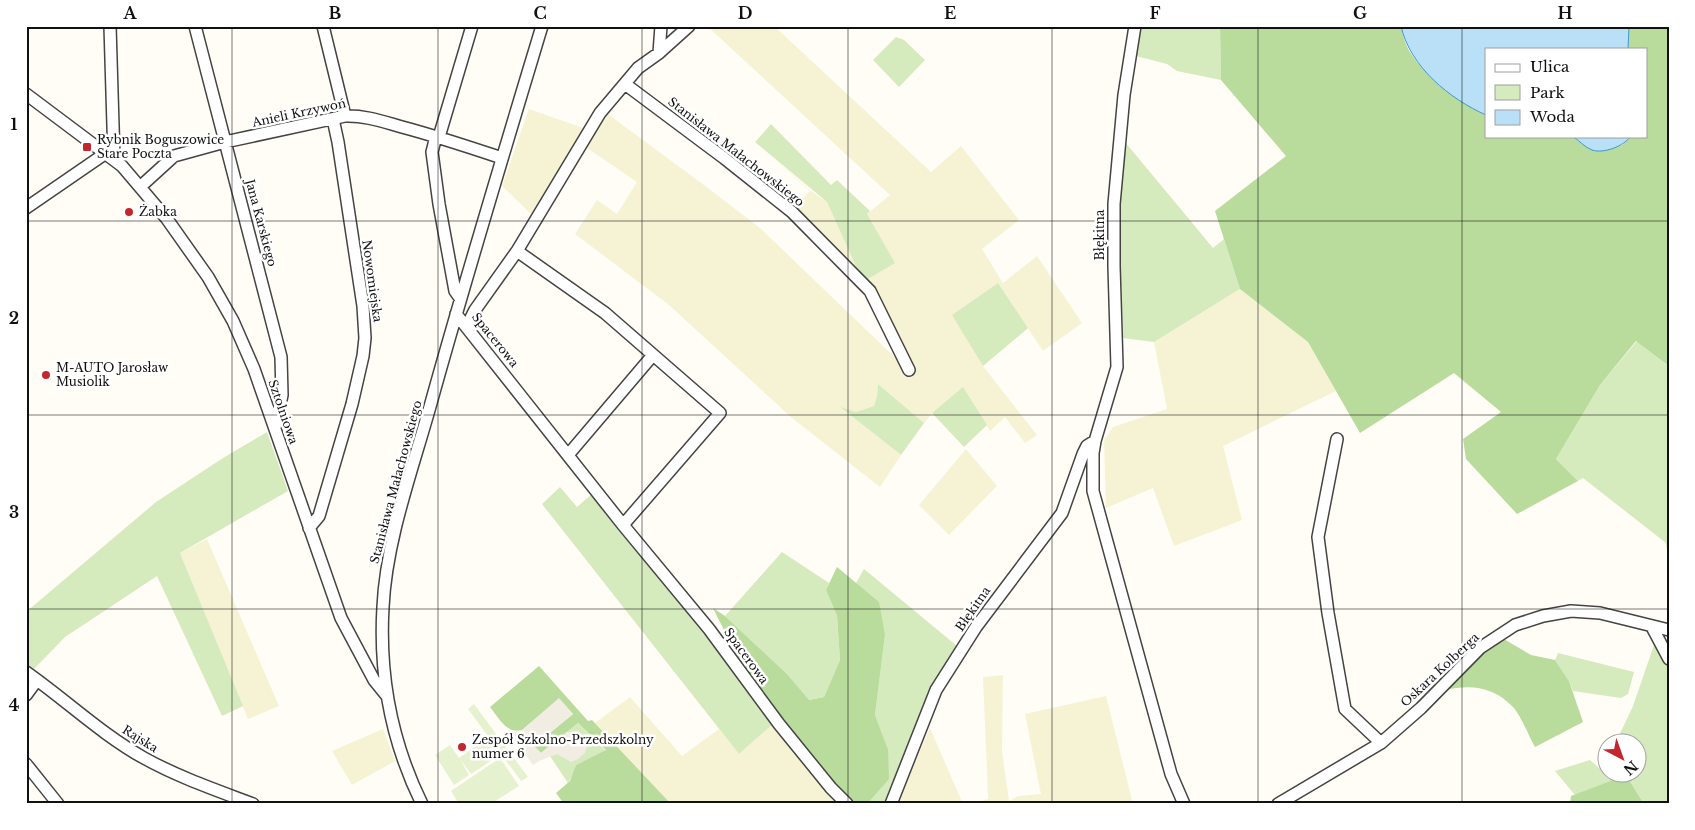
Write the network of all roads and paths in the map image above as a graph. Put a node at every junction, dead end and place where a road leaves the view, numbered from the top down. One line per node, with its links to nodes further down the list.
1 (110, 26): 16 (street)
2 (195, 26): 15 (street, Jana Karskiego)
3 (323, 26): 12 (street)
4 (472, 26): 14 (street)
5 (542, 26): 17 (street, Stanisława Małachowskiego)
6 (661, 26): 9 (street)
7 (689, 26): 9 (street)
8 (1135, 26): 29 (street, Błękitna)
9 (659, 53): 10 (street)
10 (625, 84): 20 (street); 26 (street, Stanisława Małachowskiego)
11 (26, 94): 16 (street, Sztolniowa)
12 (345, 116): 13 (street, Anieli Krzywoń); 14 (street, Anieli Krzywoń)
13 (333, 119): 15 (street, Anieli Krzywoń); 32 (street, Nowomiejska)
14 (437, 137): 17 (street, Anieli Krzywoń); 21 (street)
15 (225, 142): 18 (street, Anieli Krzywoń); 27 (street, Jana Karskiego)
16 (110, 156): 18 (street, Sztolniowa); 19 (street)
17 (502, 158): 21 (street, Stanisława Małachowskiego)
18 (140, 187): 27 (street, Sztolniowa)
19 (26, 208)
20 (517, 251): 22 (street); 25 (street)
21 (460, 298): 23 (street, Stanisława Małachowskiego)
22 (475, 310): 23 (street); 24 (street)
23 (456, 314): 24 (street, Spacerowa); 39 (street, Stanisława Małachowskiego)
24 (466, 326): 30 (street, Spacerowa)
25 (653, 355): 30 (street); 31 (street)
26 (908, 370)
27 (274, 429): 32 (street, Sztolniowa)
28 (1337, 439): 40 (street)
29 (1095, 441): 46 (street, Błękitna); 47 (street, Błękitna)
30 (568, 455): 31 (street, Spacerowa)
31 (623, 525): 45 (street, Spacerowa)
32 (309, 528): 39 (street, Sztolniowa)
33 (1652, 627): 34 (street, Oskara Kolberga); 35 (street); 40 (street, Oskara Kolberga)
34 (1669, 630)
35 (1669, 659)
36 (26, 672): 37 (street, Rajska)
37 (37, 680): 38 (street); 43 (street, Rajska)
38 (26, 695)
39 (387, 696): 44 (street, Stanisława Małachowskiego)
40 (1382, 743): 48 (street, Oskara Kolberga)
41 (26, 764): 42 (street)
42 (58, 804)
43 (253, 804)
44 (422, 804)
45 (847, 804)
46 (892, 804)
47 (1184, 804)
48 (1278, 804)

